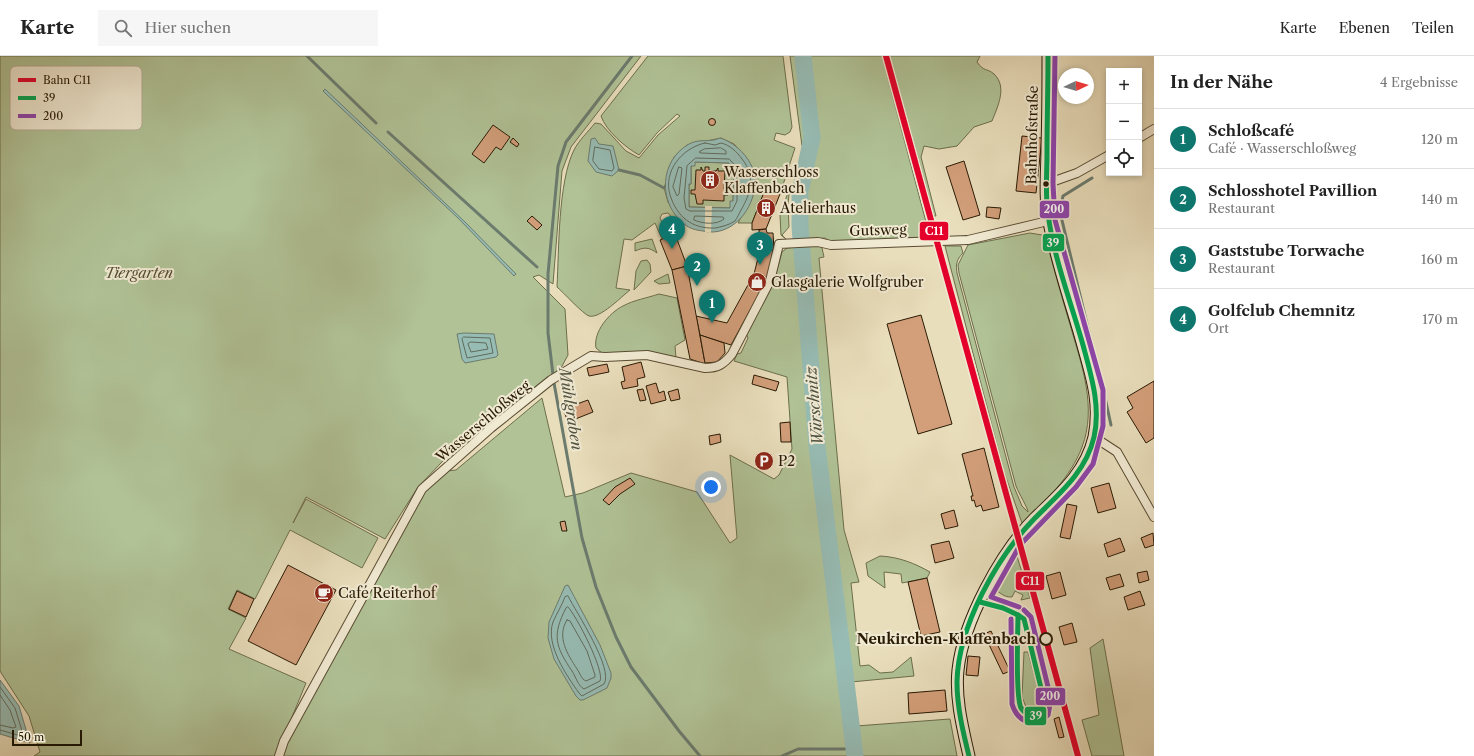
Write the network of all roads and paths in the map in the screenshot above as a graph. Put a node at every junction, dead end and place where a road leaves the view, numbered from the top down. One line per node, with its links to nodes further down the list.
1 (1048, 56): 5 (main road, Bahnhofstraße)
2 (1154, 129): 3 (street)
3 (1142, 136)
4 (1106, 157): 5 (street)
5 (1046, 184): 6 (main road, Bahnhofstraße)
6 (1048, 221): 7 (street, Gutsweg); 8 (main road, Bahnhofstraße)
7 (783, 244): 10 (street, Wasserschloßweg)
8 (1094, 437): 9 (street); 11 (main road, Bahnhofstraße)
9 (1154, 517)
10 (279, 756)
11 (969, 756)

